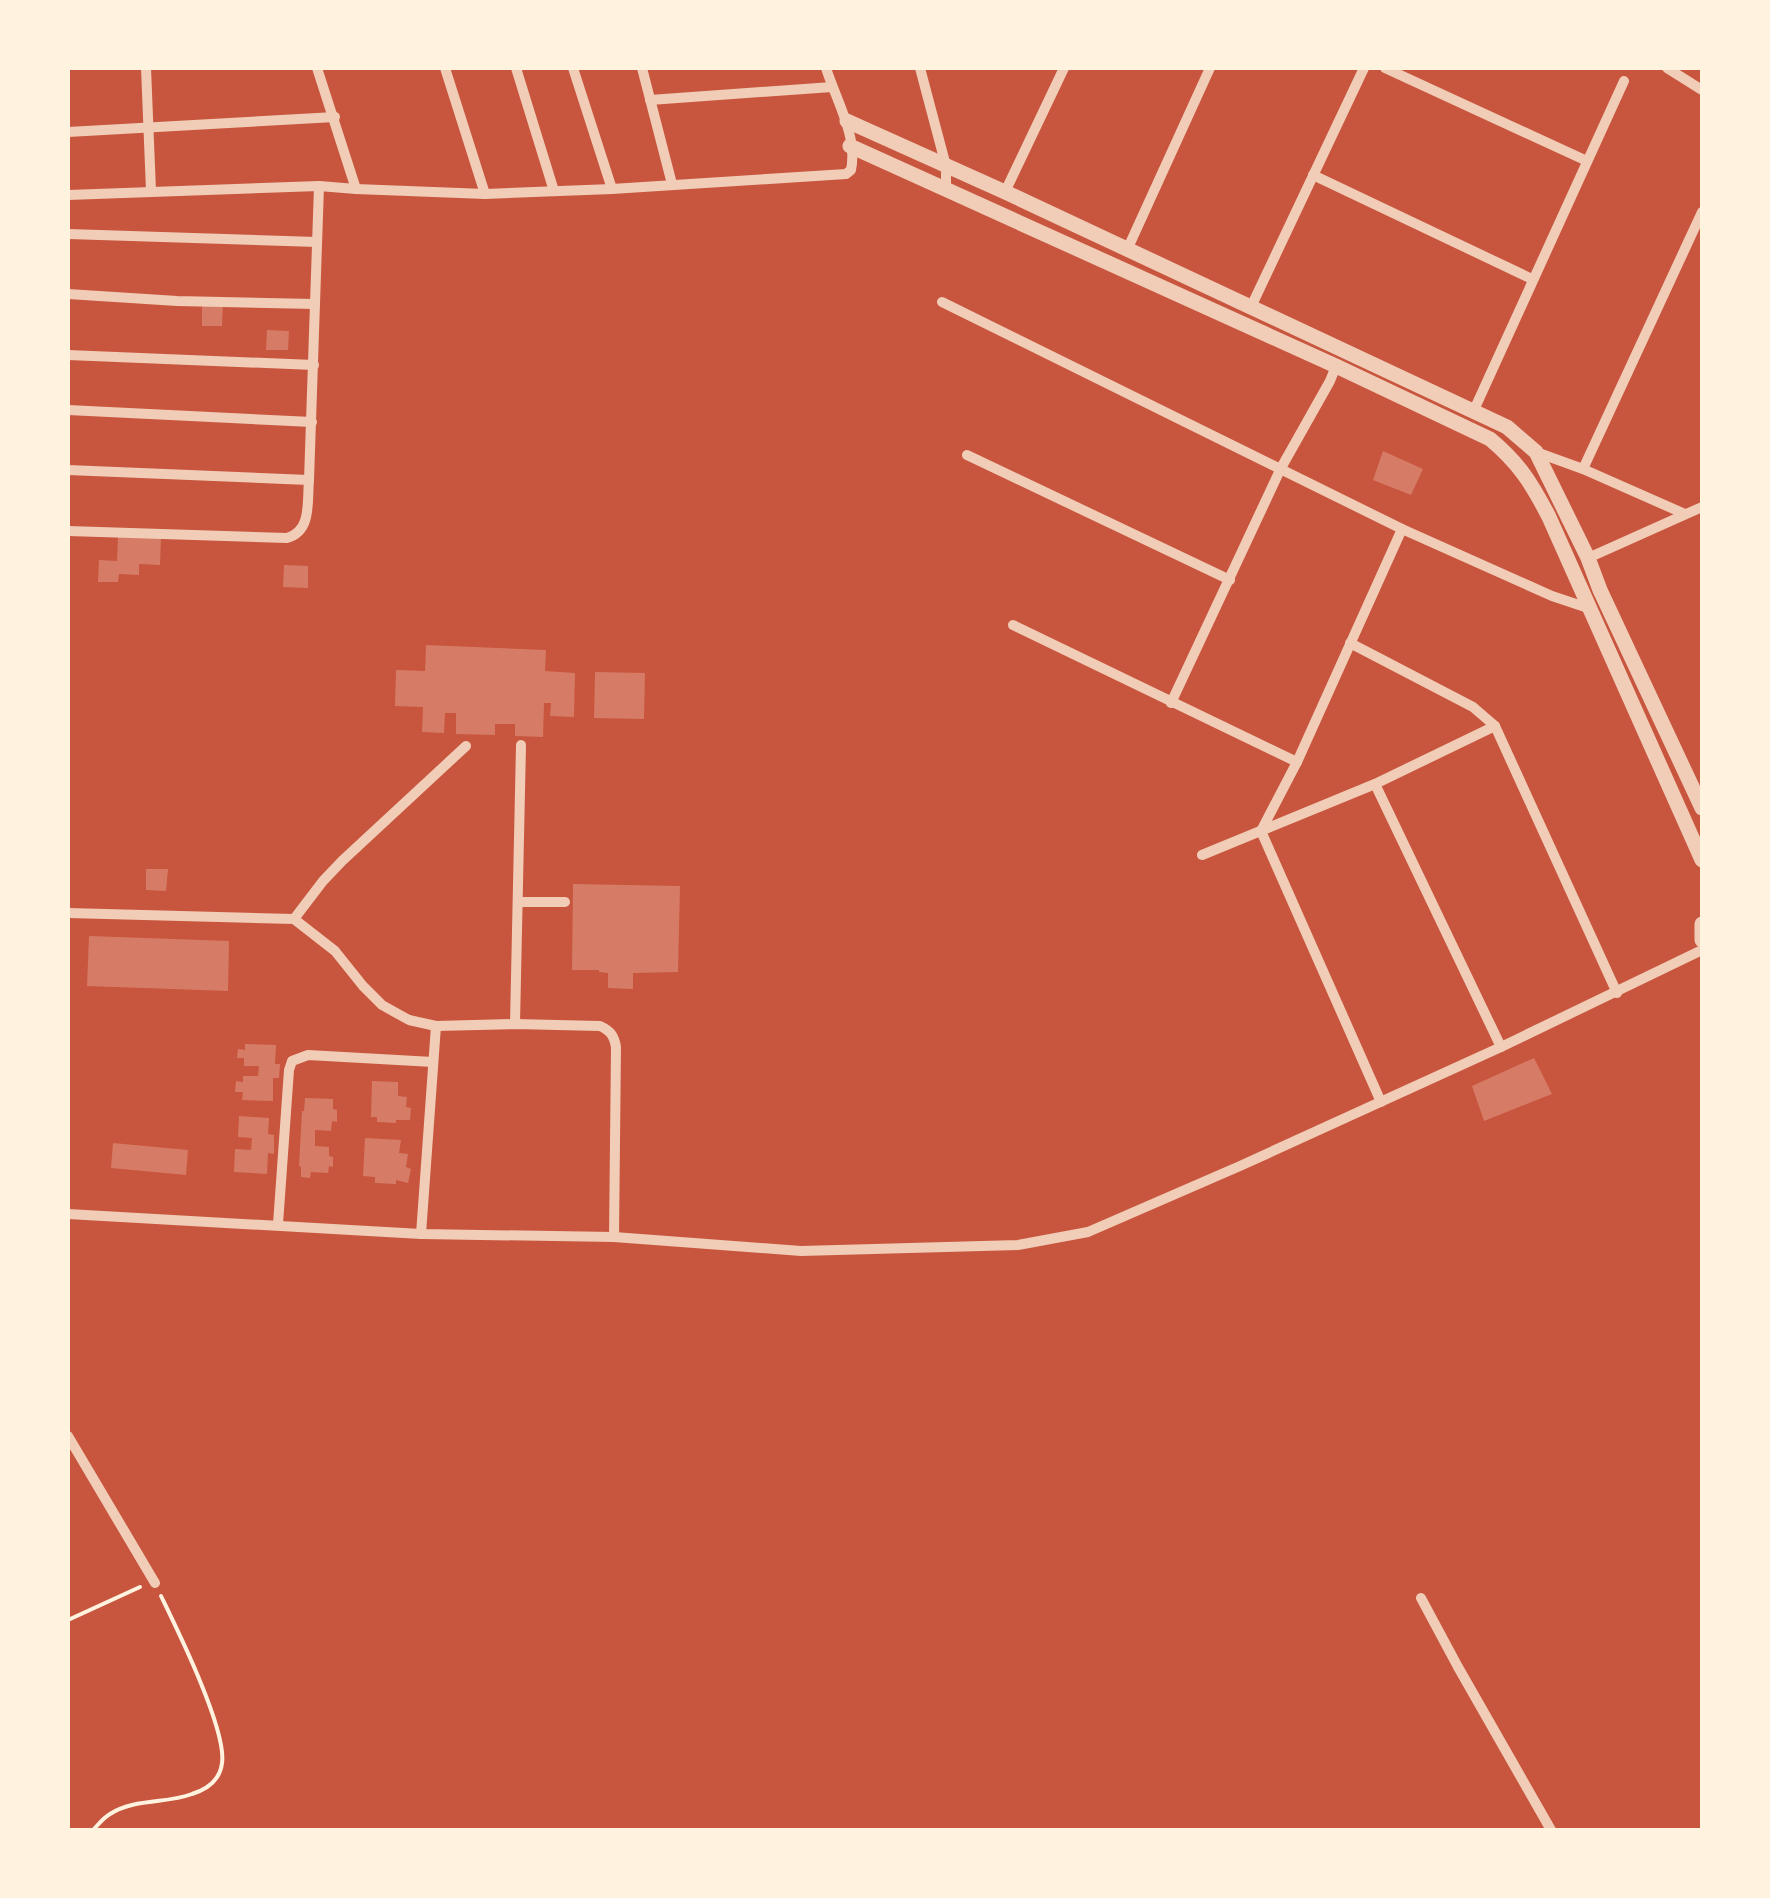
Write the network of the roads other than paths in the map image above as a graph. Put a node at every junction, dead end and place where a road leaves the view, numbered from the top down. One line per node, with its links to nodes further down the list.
1 (146, 68): 20 (street)
2 (317, 68): 18 (street)
3 (445, 68): 35 (street)
4 (516, 68): 32 (street)
5 (573, 68): 28 (street)
6 (642, 68): 17 (street)
7 (826, 68): 15 (street)
8 (920, 68): 24 (street)
9 (1064, 68): 33 (street)
10 (1210, 68): 39 (street)
11 (1364, 68): 25 (street)
12 (1385, 68): 23 (street)
13 (1666, 68): 16 (street)
14 (1624, 82): 23 (street)
15 (832, 87): 17 (street); 19 (street)
16 (1702, 90)
17 (650, 100): 26 (street)
18 (335, 117): 20 (street); 29 (street)
19 (847, 121): 22 (street); 24 (street)
20 (150, 128): 21 (street); 31 (street)
21 (68, 132)
22 (850, 146): 26 (street); 30 (street)
23 (1587, 162): 40 (street)
24 (946, 166): 30 (street); 33 (street)
25 (1313, 175): 40 (street); 44 (street)
26 (672, 184): 28 (street)
27 (318, 186): 29 (street); 31 (street); 38 (street)
28 (612, 189): 32 (street)
29 (356, 190): 35 (street)
30 (946, 190): 47 (street)
31 (152, 191): 34 (street)
32 (554, 191): 35 (street)
33 (1005, 192): 39 (street)
34 (68, 194)
35 (484, 194)
36 (1702, 212): 55 (street)
37 (68, 234): 38 (street)
38 (317, 242): 43 (street)
39 (1127, 250): 44 (street)
40 (1532, 279): 49 (street)
41 (68, 294): 43 (street)
42 (942, 302): 54 (street)
43 (315, 304): 46 (street)
44 (1250, 308): 49 (street)
45 (68, 354): 46 (street)
46 (314, 365): 50 (street)
47 (1336, 366): 53 (street); 54 (street)
48 (68, 410): 50 (street)
49 (1474, 410): 51 (street)
50 (312, 422): 57 (street)
51 (1536, 452): 53 (street); 55 (street); 62 (street)
52 (967, 455): 63 (street)
53 (1517, 465): 64 (street)
54 (1281, 468): 60 (street); 63 (street)
55 (1583, 469): 59 (street)
56 (68, 470): 57 (street)
57 (309, 480): 61 (street)
58 (1702, 507): 59 (street)
59 (1685, 514): 62 (street)
60 (1402, 529): 64 (street); 66 (street)
61 (68, 531)
62 (1588, 558): 73 (street)
63 (1230, 580): 67 (street)
64 (1588, 608): 76 (street)
65 (1013, 625): 67 (street)
66 (1350, 643): 68 (street); 71 (street)
67 (1171, 703): 71 (street)
68 (1496, 726): 72 (street); 84 (street)
69 (520, 745): 77 (street)
70 (466, 746): 80 (street)
71 (1297, 762): 74 (street)
72 (1375, 784): 74 (street); 87 (street)
73 (1702, 808)
74 (1261, 831): 75 (street); 89 (street)
75 (1202, 855)
76 (1702, 860)
77 (518, 902): 78 (street); 85 (street)
78 (565, 902)
79 (68, 914): 80 (street)
80 (294, 919): 86 (street)
81 (1702, 924): 82 (street)
82 (1702, 940)
83 (1702, 950): 84 (street)
84 (1618, 993): 87 (street)
85 (515, 1024): 86 (street); 93 (street)
86 (436, 1026): 88 (street)
87 (1501, 1047): 89 (street)
88 (433, 1062): 91 (street); 92 (street)
89 (1381, 1102): 93 (street)
90 (68, 1214): 91 (street)
91 (278, 1224): 92 (street)
92 (421, 1234): 93 (street)
93 (614, 1237)
94 (68, 1436): 95 (street)
95 (154, 1583)
96 (1421, 1598): 97 (street)
97 (1551, 1830)

